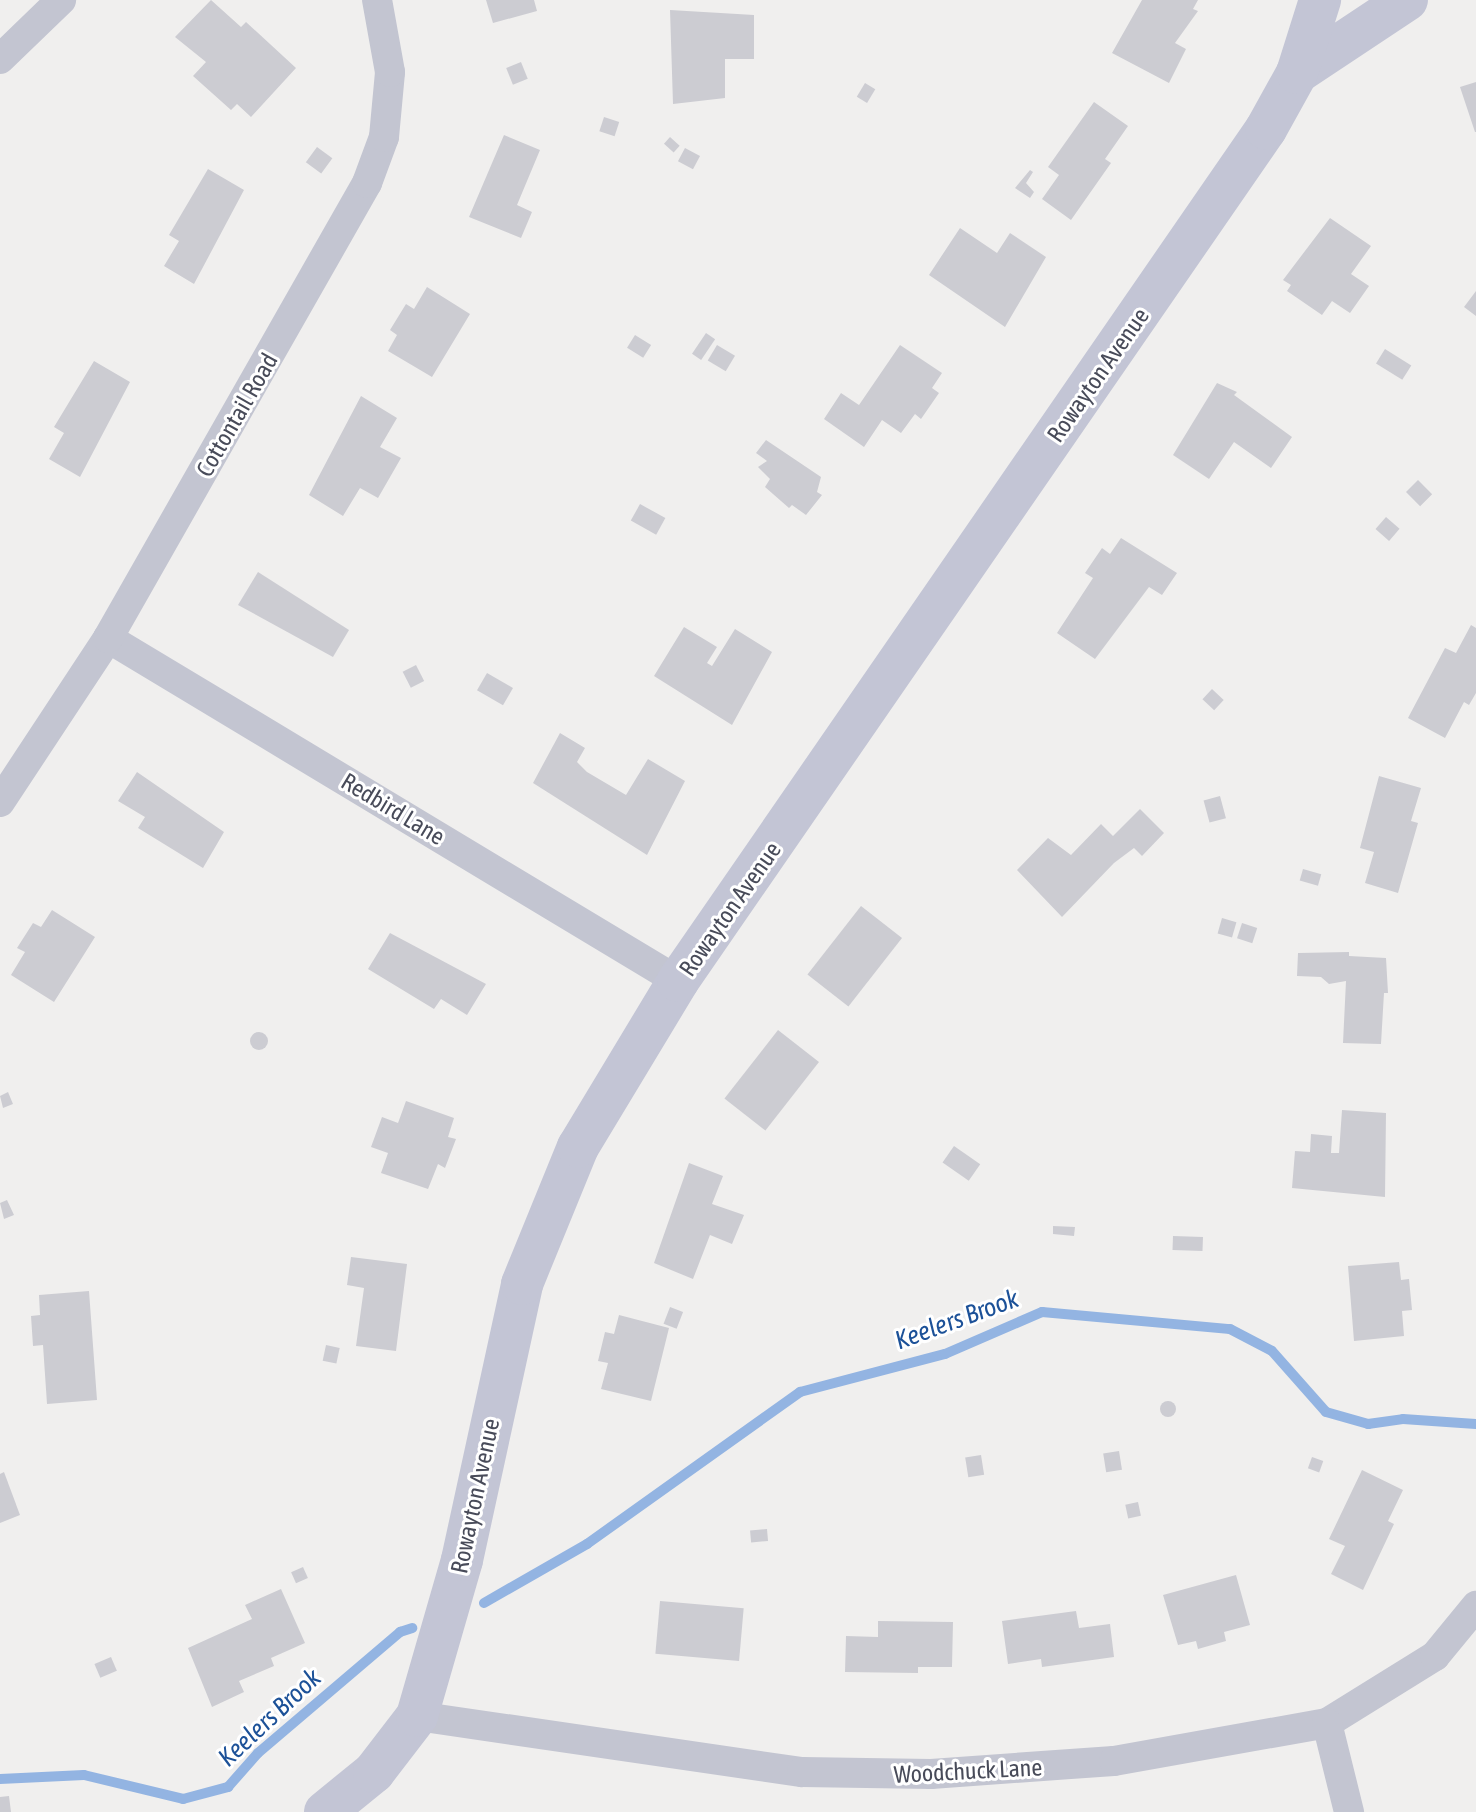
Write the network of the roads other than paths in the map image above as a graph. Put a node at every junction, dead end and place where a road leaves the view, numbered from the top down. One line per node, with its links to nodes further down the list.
1 (61, 0): 5 (street)
2 (377, 0): 7 (street, Cottontail Road)
3 (1320, 0): 6 (street, Rowayton Avenue)
4 (1407, 0): 6 (street, Rowayton Avenue)
5 (0, 59)
6 (1297, 73): 9 (street, Rowayton Avenue)
7 (108, 638): 8 (street, Cottontail Road); 9 (street, Redbird Lane)
8 (0, 802)
9 (678, 981): 11 (street, Rowayton Avenue)
10 (1476, 1606): 12 (street, Woodchuck Lane)
11 (417, 1716): 12 (street, Woodchuck Lane); 13 (street, Rowayton Avenue)
12 (1327, 1723): 14 (street)
13 (325, 1812)
14 (1349, 1812)

